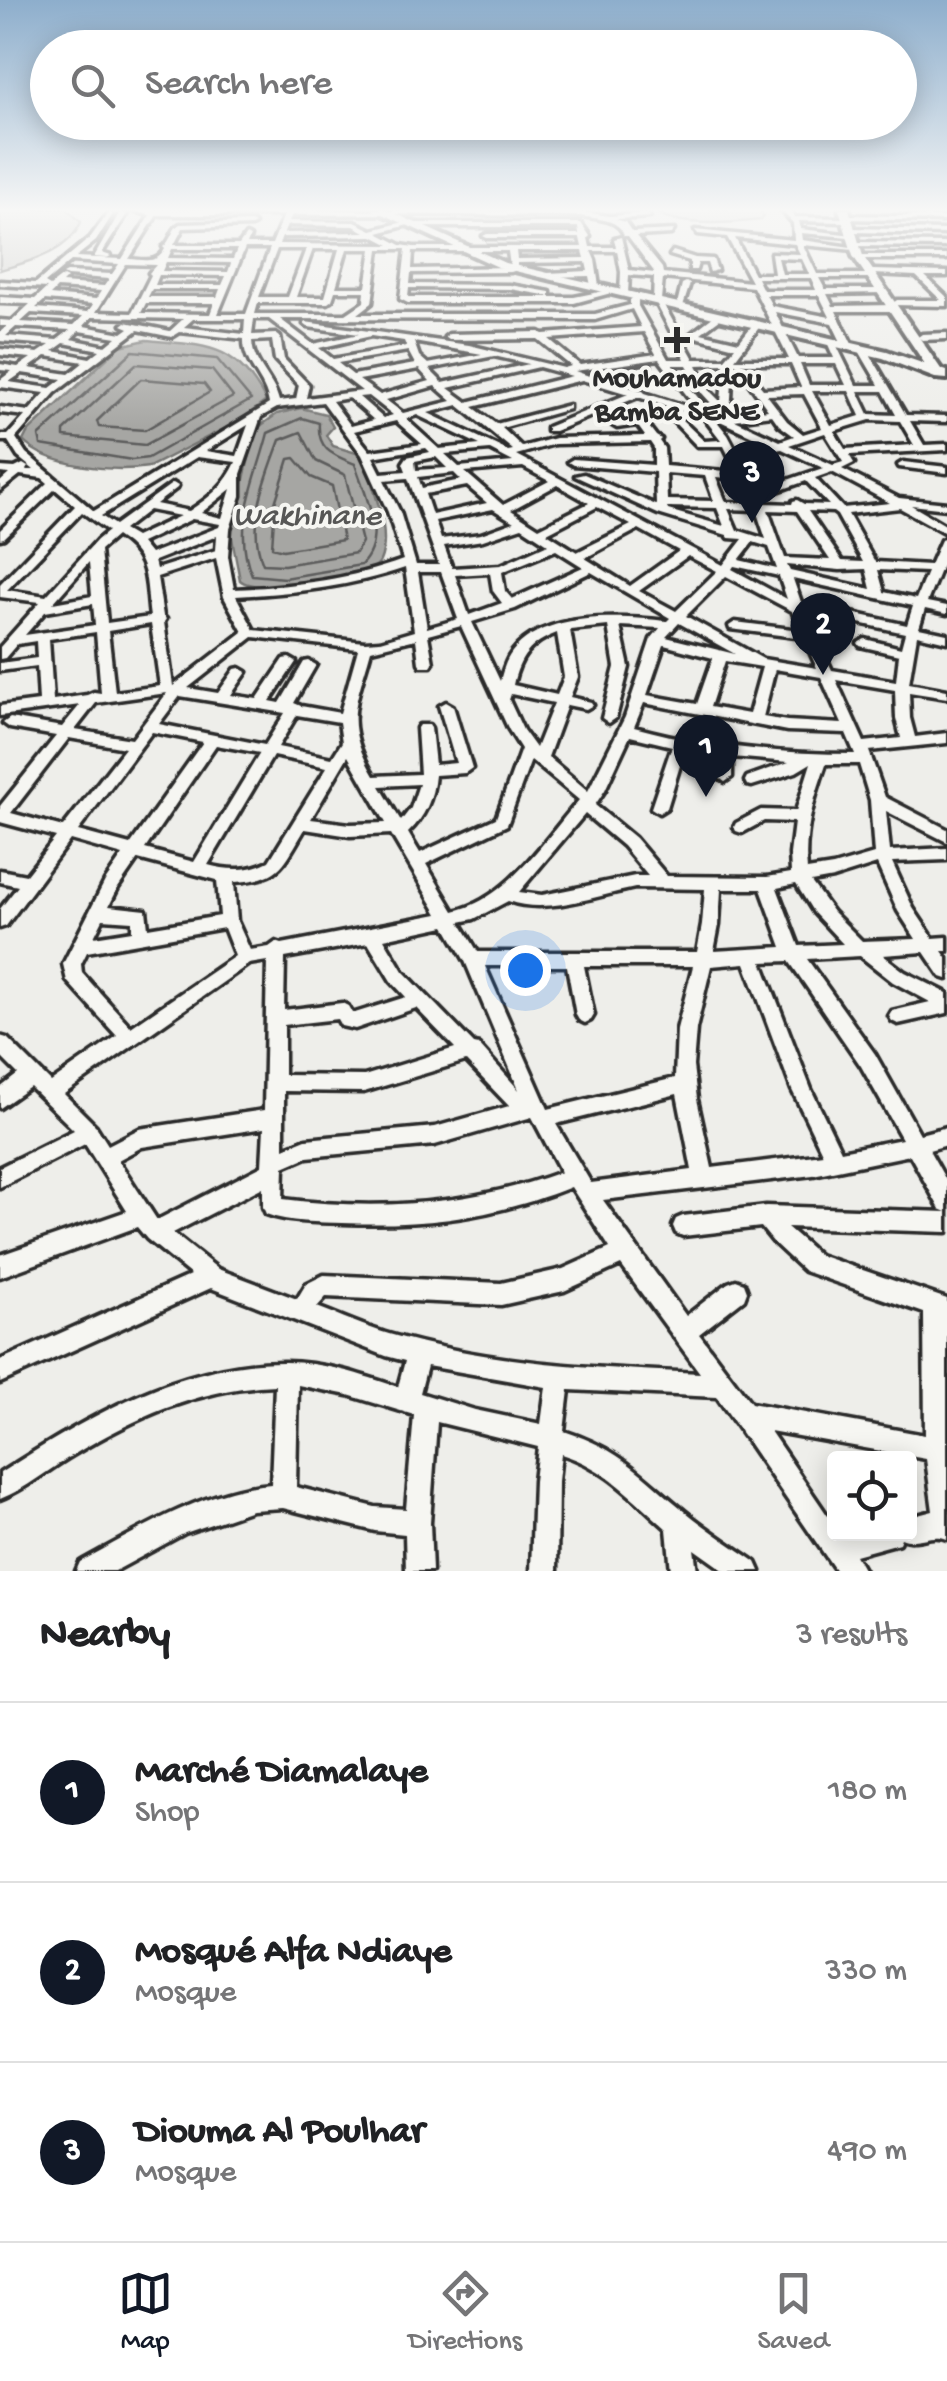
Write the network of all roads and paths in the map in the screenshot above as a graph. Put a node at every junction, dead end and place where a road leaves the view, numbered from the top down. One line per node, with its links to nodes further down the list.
1 (9, 282): 22 (street)
2 (43, 282): 22 (street)
3 (57, 282): 23 (street)
4 (111, 282): 29 (street)
5 (150, 282): 26 (street)
6 (228, 282): 27 (street)
7 (262, 282): 39 (street)
8 (297, 282): 40 (street)
9 (334, 282): 30 (street)
10 (371, 282): 31 (street)
11 (406, 282): 24 (street)
12 (597, 282): 34 (main road)
13 (625, 282): 34 (street)
14 (659, 282): 46 (street)
15 (755, 282): 51 (street)
16 (757, 282): 33 (street)
17 (817, 282): 33 (street)
18 (877, 282): 32 (main road)
19 (879, 282): 50 (main road)
20 (927, 282): 48 (street)
21 (686, 284): 49 (street)
22 (38, 285): 23 (street)
23 (54, 286): 29 (street); 36 (street)
24 (406, 286): 25 (street); 42 (street)
25 (496, 286): 28 (street); 42 (street)
26 (148, 287): 27 (street); 37 (street)
27 (226, 287): 38 (street)
28 (522, 288): 41 (street); 44 (street)
29 (106, 289): 45 (street)
30 (332, 289): 31 (street); 40 (street)
31 (370, 289): 47 (street)
32 (882, 291): 33 (street); 50 (main road)
33 (822, 292): 52 (street)
34 (626, 297): 41 (street); 46 (main road); 62 (street); 71 (street)
35 (0, 300): 36 (street)
36 (39, 300): 45 (street); 54 (street)
37 (144, 300): 38 (street); 69 (street)
38 (220, 300): 57 (street)
39 (257, 300): 40 (street); 58 (street)
40 (291, 300)
41 (574, 300): 44 (street)
42 (494, 301): 43 (street)
43 (510, 301): 44 (street); 64 (street)
44 (523, 301)
45 (100, 302): 55 (street)
46 (658, 302): 49 (main road); 92 (street)
47 (368, 303): 59 (street); 60 (street)
48 (947, 303): 50 (street)
49 (678, 306): 63 (main road)
50 (895, 306): 52 (street); 84 (main road); 114 (main road)
51 (767, 308): 68 (street); 77 (street)
52 (831, 309): 68 (street)
53 (0, 312): 54 (street)
54 (26, 312): 55 (street); 72 (street)
55 (88, 316): 66 (street); 74 (street)
56 (192, 316): 57 (street); 69 (street); 76 (street)
57 (213, 316): 58 (street)
58 (250, 316): 67 (street); 88 (street)
59 (349, 316): 60 (street); 67 (street)
60 (388, 316): 61 (street)
61 (446, 316): 64 (street); 87 (street)
62 (600, 316): 65 (street); 71 (street); 78 (street)
63 (718, 316): 73 (main road); 80 (street)
64 (508, 317): 65 (street)
65 (524, 317): 83 (street)
66 (110, 318): 69 (street); 75 (street)
67 (275, 319): 79 (street); 95 (street)
68 (837, 321): 94 (street)
69 (136, 322): 76 (street); 81 (street)
70 (0, 323): 72 (street)
71 (642, 323): 78 (street); 103 (street)
72 (13, 324): 74 (street); 86 (street)
73 (757, 324): 77 (main road); 93 (street)
74 (76, 329): 75 (street); 89 (street)
75 (91, 329): 81 (street)
76 (179, 329): 88 (street)
77 (779, 330): 90 (main road); 106 (street)
78 (602, 332): 83 (street); 99 (street)
79 (374, 334): 82 (street); 95 (street)
80 (694, 334): 92 (street); 93 (street)
81 (123, 336): 96 (street)
82 (394, 336): 87 (street); 91 (street)
83 (541, 336): 87 (street); 113 (street)
84 (922, 336): 85 (street); 114 (main road)
85 (947, 336)
86 (0, 337): 89 (street)
87 (447, 337)
88 (248, 338): 129 (street); 131 (street)
89 (61, 342): 96 (street); 101 (street)
90 (830, 342): 94 (main road); 108 (street)
91 (409, 343): 100 (street); 107 (street); 110 (street)
92 (682, 343): 104 (street)
93 (740, 346): 105 (street)
94 (848, 346): 97 (main road)
95 (312, 347): 107 (street)
96 (105, 348): 102 (street)
97 (863, 349): 114 (main road); 121 (street)
98 (0, 352): 101 (street)
99 (615, 352): 103 (street); 113 (street)
100 (496, 354): 109 (street); 110 (street)
101 (43, 355): 102 (street); 112 (street)
102 (90, 360): 115 (street)
103 (664, 360): 104 (street); 113 (street); 142 (street)
104 (690, 360): 105 (street); 142 (street)
105 (730, 360): 106 (street); 142 (street)
106 (794, 361): 108 (street); 122 (street)
107 (331, 362): 116 (street)
108 (836, 362): 120 (street)
109 (542, 364): 113 (street); 118 (street)
110 (424, 366): 116 (street); 118 (street)
111 (0, 368): 112 (street)
112 (21, 369): 115 (street); 117 (street)
113 (580, 373): 123 (street); 125 (street)
114 (944, 373): 119 (main road)
115 (70, 376): 124 (street)
116 (352, 378): 127 (street)
117 (0, 384): 124 (street)
118 (441, 384): 127 (street); 130 (street)
119 (947, 385)
120 (850, 388): 121 (street); 122 (street); 143 (street)
121 (886, 388): 140 (street)
122 (806, 389): 134 (street); 151 (street)
123 (537, 390): 130 (street); 132 (street)
124 (52, 391): 136 (street)
125 (640, 392): 138 (street); 142 (street)
126 (352, 395): 127 (street); 128 (street); 145 (street)
127 (374, 396): 141 (street)
128 (325, 398): 129 (street); 150 (street)
129 (300, 402): 131 (street)
130 (462, 404): 135 (street); 148 (street)
131 (274, 405): 137 (street)
132 (566, 406): 138 (street); 148 (street)
133 (0, 410): 136 (street)
134 (775, 412): 142 (street); 152 (street)
135 (420, 413): 141 (street); 157 (street)
136 (31, 414): 153 (street)
137 (258, 416): 163 (street); 166 (street)
138 (588, 416): 149 (street)
139 (674, 416): 142 (street); 146 (street); 155 (street)
140 (904, 417): 143 (street); 144 (street); 158 (street)
141 (401, 418): 145 (street); 160 (street)
142 (715, 418): 155 (street); 156 (street)
143 (866, 418): 151 (street)
144 (947, 419)
145 (382, 422): 150 (street)
146 (641, 422): 147 (street); 154 (street)
147 (616, 424)
148 (495, 428): 161 (street)
149 (551, 428)
150 (350, 429): 165 (street)
151 (827, 429): 152 (street); 162 (street)
152 (801, 437): 156 (street)
153 (6, 438): 167 (street)
154 (656, 439): 161 (street); 172 (street)
155 (727, 443): 164 (street)
156 (782, 445): 164 (street); 174 (street)
157 (493, 447): 160 (street); 161 (street)
158 (920, 447): 159 (street); 162 (street)
159 (942, 447): 176 (street)
160 (437, 450): 165 (street); 171 (street); 178 (street)
161 (513, 452): 169 (street)
162 (844, 452): 174 (street)
163 (195, 453): 166 (street); 203 (street)
164 (734, 454): 181 (street)
165 (368, 456): 182 (street)
166 (240, 460): 179 (street)
167 (30, 462): 175 (street); 184 (street)
168 (573, 462): 172 (street)
169 (524, 464): 171 (street); 185 (street)
170 (903, 465): 176 (street)
171 (456, 468): 178 (street); 186 (street)
172 (661, 468): 177 (street); 200 (street)
173 (0, 470): 175 (street)
174 (836, 470): 183 (street); 193 (street)
175 (18, 472): 184 (street); 189 (street)
176 (947, 472)
177 (708, 473): 181 (street); 196 (street)
178 (412, 474): 182 (street); 190 (street)
179 (236, 475): 202 (street); 206 (street)
180 (580, 476): 200 (street)
181 (745, 476): 191 (street)
182 (377, 477): 227 (street)
183 (809, 478): 188 (street); 201 (street)
184 (51, 479): 194 (street); 212 (street)
185 (556, 481): 192 (street); 199 (street)
186 (470, 482): 190 (street); 199 (street)
187 (173, 486): 195 (street)
188 (787, 486): 191 (street); 198 (street)
189 (0, 488)
190 (418, 492): 204 (street)
191 (758, 501): 196 (street); 198 (street); 219 (street)
192 (597, 503): 207 (street); 209 (street)
193 (898, 503): 197 (street); 201 (street); 210 (street)
194 (82, 505): 203 (street); 237 (street)
195 (147, 506): 202 (street); 208 (street)
196 (724, 506): 200 (street); 213 (street)
197 (947, 506)
198 (800, 507): 201 (street); 225 (street)
199 (499, 508): 204 (street); 205 (street)
200 (662, 508): 211 (street); 213 (street)
201 (838, 511): 226 (street)
202 (195, 515): 206 (street); 216 (street)
203 (93, 516): 208 (street)
204 (428, 519): 217 (street)
205 (522, 522): 209 (street); 217 (street)
206 (225, 525): 221 (street); 224 (street)
207 (639, 525): 211 (street); 223 (street)
208 (114, 530): 216 (street); 220 (street)
209 (538, 532): 218 (street)
210 (947, 532)
211 (652, 533): 222 (street)
212 (0, 536)
213 (733, 536): 214 (street)
214 (749, 540): 219 (street); 229 (street)
215 (947, 540): 233 (street)
216 (134, 542): 224 (street)
217 (437, 543): 232 (street)
218 (558, 545): 223 (street); 231 (street)
219 (775, 545): 230 (street)
220 (94, 550): 240 (street); 242 (street)
221 (221, 552): 234 (street); 239 (street)
222 (686, 552): 229 (street); 236 (street)
223 (576, 557): 228 (street)
224 (148, 559): 234 (street)
225 (839, 562): 226 (street); 230 (street); 235 (street)
226 (870, 564): 233 (street); 238 (street)
227 (410, 566): 232 (street); 239 (street); 254 (street)
228 (592, 567): 236 (street); 243 (street)
229 (727, 567): 230 (street); 244 (street); 250 (street)
230 (784, 568): 235 (street); 244 (street)
231 (496, 569): 232 (street); 243 (street)
232 (447, 570): 247 (street)
233 (935, 570): 241 (street)
234 (153, 574): 246 (street)
235 (845, 584): 238 (street)
236 (630, 591): 250 (street)
237 (0, 592): 242 (street)
238 (878, 592): 241 (street)
239 (230, 593): 255 (street)
240 (99, 599): 242 (street); 253 (street)
241 (923, 604): 245 (street); 251 (street)
242 (44, 605): 259 (street)
243 (510, 606): 247 (street)
244 (796, 607): 251 (street); 256 (street)
245 (947, 610)
246 (160, 619): 253 (street); 274 (street)
247 (465, 621): 254 (street); 275 (street)
248 (613, 621): 250 (street); 252 (street); 288 (street)
249 (735, 626): 256 (street)
250 (667, 627): 264 (street); 268 (street); 279 (street)
251 (914, 628): 258 (street); 262 (street)
252 (563, 629): 275 (street); 280 (street)
253 (102, 630): 257 (street); 277 (street)
254 (422, 631): 261 (street); 267 (street)
255 (250, 633): 261 (street); 274 (street)
256 (810, 636): 272 (street)
257 (42, 638): 259 (street); 265 (street)
258 (947, 638)
259 (12, 641): 263 (street)
260 (866, 644): 262 (street)
261 (365, 646): 287 (street)
262 (907, 653): 273 (street)
263 (0, 655)
264 (720, 656): 268 (street); 286 (street)
265 (43, 661): 270 (street); 282 (street)
266 (288, 662): 281 (street)
267 (426, 663)
268 (765, 664): 272 (street); 289 (street)
269 (309, 665): 284 (street)
270 (0, 667)
271 (240, 672): 278 (street)
272 (829, 674): 273 (street); 293 (street)
273 (900, 687): 276 (street); 299 (street)
274 (172, 689): 277 (street); 278 (street); 291 (street)
275 (504, 694): 280 (street); 305 (street)
276 (947, 694)
277 (101, 695): 282 (street); 295 (street)
278 (223, 696): 281 (street)
279 (640, 698): 286 (street); 294 (street)
280 (561, 700): 283 (street); 305 (street)
281 (262, 702): 284 (street)
282 (46, 704): 290 (street)
283 (586, 705)
284 (291, 706): 287 (street); 303 (street)
285 (446, 706): 308 (street)
286 (702, 709): 289 (street)
287 (346, 718): 298 (street)
288 (609, 718)
289 (755, 720): 293 (street)
290 (3, 723): 295 (street)
291 (150, 728): 297 (street); 300 (street)
292 (424, 728): 308 (street)
293 (852, 729): 304 (street)
294 (626, 730): 301 (street); 313 (street)
295 (66, 732): 300 (street); 315 (street)
296 (947, 738): 299 (street)
297 (211, 741): 303 (street); 322 (street)
298 (348, 742): 307 (street); 310 (street)
299 (909, 743): 304 (street)
300 (136, 744): 321 (street)
301 (680, 744): 302 (street); 314 (street)
302 (725, 750): 306 (street); 309 (street)
303 (268, 751): 307 (street); 326 (street)
304 (863, 753): 306 (street); 312 (street)
305 (534, 754): 313 (street); 325 (street)
306 (813, 758): 311 (street); 316 (street)
307 (334, 764): 317 (street)
308 (428, 775): 310 (street); 319 (street)
309 (725, 777)
310 (368, 781): 319 (street)
311 (752, 781)
312 (878, 800): 320 (street); 324 (street)
313 (588, 804): 330 (street); 334 (street)
314 (659, 808)
315 (0, 816): 321 (street)
316 (802, 816): 318 (street); 329 (street)
317 (301, 822): 319 (street); 328 (street)
318 (742, 827)
319 (397, 830): 325 (street)
320 (945, 833)
321 (66, 834): 322 (street); 331 (street)
322 (133, 854): 326 (street); 335 (street)
323 (947, 854): 324 (street)
324 (882, 857): 329 (street); 341 (street)
325 (414, 862): 336 (street)
326 (198, 869): 328 (street)
327 (0, 876): 331 (street)
328 (225, 876): 338 (street)
329 (800, 878): 333 (street); 343 (street)
330 (662, 881): 332 (street); 334 (street)
331 (29, 882): 337 (street)
332 (713, 883): 333 (street); 350 (street)
333 (767, 883): 345 (street)
334 (507, 894): 336 (street)
335 (97, 912): 340 (street); 342 (street)
336 (448, 916): 339 (street); 349 (street)
337 (0, 921)
338 (229, 921): 340 (street); 347 (street)
339 (372, 935): 344 (street); 352 (street)
340 (140, 937): 342 (street)
341 (938, 944): 343 (street); 351 (street)
342 (80, 946): 357 (street)
343 (860, 947): 345 (street); 353 (street)
344 (276, 949): 347 (street); 356 (street)
345 (794, 953): 346 (street); 369 (street)
346 (751, 957): 350 (street); 371 (street)
347 (245, 958): 357 (street)
348 (574, 958): 349 (street); 350 (street); 354 (street)
349 (473, 959): 365 (street)
350 (703, 959): 362 (street)
351 (947, 972)
352 (421, 999): 356 (street); 359 (street)
353 (947, 1004): 355 (street)
354 (585, 1015)
355 (898, 1016)
356 (278, 1018): 361 (street)
357 (128, 1036): 363 (street)
358 (0, 1044): 360 (street)
359 (472, 1051): 361 (street); 365 (street)
360 (32, 1074): 363 (street); 364 (street)
361 (276, 1083): 366 (street)
362 (685, 1084): 365 (street); 374 (street)
363 (50, 1092): 367 (street)
364 (0, 1099)
365 (535, 1112): 372 (street); 375 (street)
366 (272, 1118): 370 (street); 372 (street)
367 (90, 1132): 370 (street); 373 (street)
368 (947, 1136): 369 (street)
369 (914, 1146): 371 (street); 376 (street)
370 (107, 1156): 379 (street)
371 (835, 1159): 374 (street)
372 (271, 1167): 375 (street); 379 (street)
373 (0, 1177)
374 (704, 1179): 375 (street)
375 (581, 1185): 381 (street)
376 (947, 1202)
377 (766, 1216): 378 (street); 380 (street); 385 (street)
378 (947, 1222)
379 (147, 1224): 382 (street); 383 (street)
380 (683, 1226)
381 (625, 1252): 386 (street); 387 (street)
382 (0, 1266)
383 (210, 1277): 386 (street); 389 (street)
384 (736, 1292): 387 (street)
385 (941, 1309): 396 (street)
386 (302, 1312): 388 (street)
387 (684, 1332): 392 (street)
388 (419, 1353): 391 (street); 393 (street)
389 (0, 1372)
390 (288, 1372): 393 (street); 397 (street); 398 (street)
391 (559, 1378): 392 (street); 395 (street)
392 (723, 1386): 394 (street)
393 (416, 1405): 395 (street); 401 (street)
394 (744, 1414): 396 (street); 404 (street)
395 (550, 1439): 399 (street); 407 (street)
396 (942, 1450): 400 (street)
397 (0, 1487)
398 (282, 1496): 401 (street); 405 (street)
399 (679, 1523): 408 (street); 409 (street)
400 (946, 1523): 402 (street)
401 (418, 1524): 406 (street)
402 (917, 1528)
403 (860, 1541): 404 (street)
404 (835, 1547): 410 (street)
405 (89, 1571)
406 (418, 1571)
407 (544, 1571)
408 (684, 1571)
409 (748, 1571)
410 (852, 1571)

